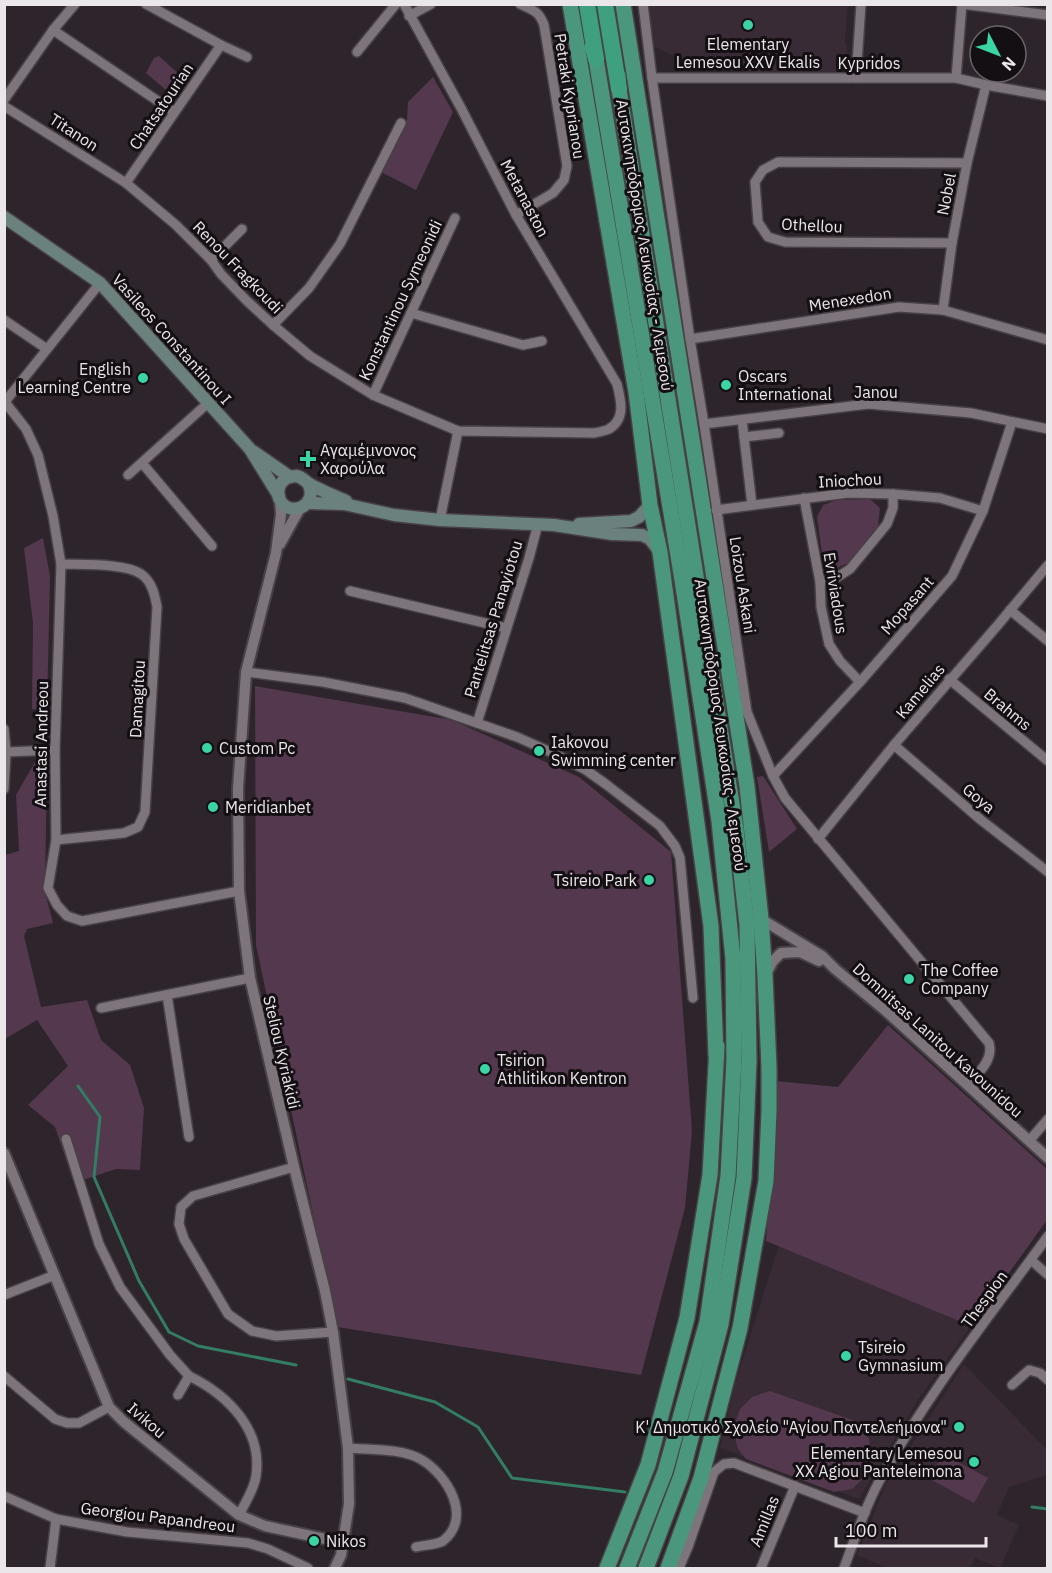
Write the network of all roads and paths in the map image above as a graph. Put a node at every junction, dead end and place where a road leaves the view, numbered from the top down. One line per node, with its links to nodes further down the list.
1 (75, 4): 18 (street)
2 (146, 4): 19 (street)
3 (396, 4): 20 (street)
4 (404, 4): 17 (street, Metanaston)
5 (431, 4): 17 (street)
6 (520, 4): 35 (street, Petraki Kyprianou)
7 (570, 4): 70 (highway)
8 (579, 4): 22 (highway, Αυτοκινητόδρομος Λευκωσίας - Λεμεσού)
9 (587, 4): 22 (highway)
10 (605, 4): 27 (highway)
11 (613, 4): 27 (highway, Αυτοκινητόδρομος Λευκωσίας - Λεμεσού)
12 (623, 4): 104 (highway)
13 (643, 4): 23 (street, Loizou Askani)
14 (861, 4): 24 (street)
15 (962, 4): 16 (street); 25 (street)
16 (1046, 12)
17 (409, 16): 35 (street, Metanaston)
18 (53, 30): 29 (street); 31 (street)
19 (221, 45): 21 (street); 31 (street, Chatsatourian)
20 (357, 52)
21 (248, 57)
22 (596, 59): 101 (highway, Αυτοκινητόδρομος Λευκωσίας - Λεμεσού)
23 (652, 78): 24 (street, Kypridos); 46 (street, Loizou Askani)
24 (856, 78): 25 (street, Kypridos)
25 (956, 78): 26 (street, Kypridos)
26 (986, 85): 28 (street, Kypridos); 33 (street, Nobel)
27 (619, 89): 104 (highway, Αυτοκινητόδρομος Λευκωσίας - Λεμεσού)
28 (1047, 96)
29 (4, 100)
30 (4, 106): 34 (street, Titanon)
31 (174, 112): 34 (street, Chatsatourian)
32 (401, 123): 45 (street)
33 (967, 163): 39 (street, Nobel); 39 (street, Othellou)
34 (126, 183): 40 (street, Renou Fragkoudi)
35 (516, 215): 53 (street, Metanaston)
36 (4, 217): 41 (main road, Vasileos Constantinou I)
37 (455, 218): 43 (street, Konstantinou Symeonidi)
38 (242, 229): 40 (street)
39 (952, 243): 42 (street, Nobel)
40 (211, 260): 45 (street, Renou Fragkoudi)
41 (100, 283): 49 (street); 52 (main road, Vasileos Constantinou I)
42 (943, 310): 46 (street, Menexedon); 47 (street, Menexedon)
43 (411, 313): 48 (street); 50 (street, Konstantinou Symeonidi)
44 (4, 320): 49 (street)
45 (273, 326): 50 (street, Renou Fragkoudi)
46 (690, 339): 56 (street, Loizou Askani)
47 (1047, 340)
48 (542, 341)
49 (47, 349): 51 (street)
50 (372, 395): 58 (street, Renou Fragkoudi)
51 (5, 403): 81 (street, Anastasi Andreou)
52 (208, 403): 61 (main road, Vasileos Constantinou I); 62 (street)
53 (622, 404): 58 (street, Renou Fragkoudi)
54 (742, 420): 55 (street, Janou); 56 (street, Janou); 60 (street)
55 (1012, 422): 57 (street, Janou); 74 (street, Mopasant)
56 (704, 424): 73 (street, Loizou Askani)
57 (1047, 429)
58 (458, 431): 75 (street)
59 (779, 433): 60 (street)
60 (744, 437): 71 (street)
61 (250, 449): 64 (main road, Vasileos Constantinou I); 67 (main road, Vasileos Constantinou I)
62 (142, 462): 63 (street); 78 (street)
63 (128, 475)
64 (290, 477): 65 (main road); 67 (main road)
65 (308, 483): 69 (main road); 72 (main road)
66 (893, 494): 68 (street, Iniochou); 74 (street, Iniochou); 83 (street)
67 (279, 498): 72 (main road); 80 (street, Steliou Kyriakidi)
68 (804, 498): 71 (street, Iniochou); 83 (street, Evriviadous)
69 (355, 505): 72 (main road); 75 (main road)
70 (650, 505): 77 (main road); 79 (highway)
71 (752, 505): 73 (street, Iniochou)
72 (304, 506): 80 (street, Steliou Kyriakidi)
73 (716, 510): 97 (street, Loizou Askani)
74 (983, 511): 90 (street, Mopasant)
75 (440, 520): 76 (main road)
76 (538, 524): 77 (main road); 86 (street, Pantelitsas Panayiotou)
77 (554, 525): 79 (main road)
78 (212, 546)
79 (660, 552): 111 (highway)
80 (276, 553): 88 (street, Steliou Kyriakidi)
81 (61, 564): 94 (street, Anastasi Andreou); 100 (street, Damagitou)
82 (1047, 565): 85 (street, Kamelias)
83 (820, 582): 90 (street, Evriviadous)
84 (350, 591): 86 (street)
85 (1010, 610): 87 (street); 89 (street, Kamelias)
86 (506, 628): 91 (street, Pantelitsas Panayiotou)
87 (1047, 641)
88 (246, 672): 91 (street); 103 (street, Steliou Kyriakidi)
89 (950, 679): 93 (street, Kamelias); 96 (street, Brahms)
90 (860, 682): 97 (street, Mopasant)
91 (477, 723): 109 (street)
92 (4, 729): 95 (street)
93 (894, 745): 99 (street, Kamelias); 102 (street, Goya)
94 (55, 750): 95 (street); 100 (street, Anastasi Andreou)
95 (6, 752): 98 (street)
96 (1047, 761)
97 (773, 776): 99 (street, Loizou Askani)
98 (4, 789)
99 (818, 839): 112 (street, Loizou Askani)
100 (56, 840): 103 (street, Anastasi Andreou)
101 (723, 864): 111 (highway); 147 (highway, Αυτοκινητόδρομος Λευκωσίας - Λεμεσού)
102 (1047, 872)
103 (239, 891): 107 (street, Steliou Kyriakidi)
104 (754, 922): 105 (street, Domnitsas Lanitou Kavounidou); 106 (highway); 113 (highway); 148 (highway, Αυτοκινητόδρομος Λευκωσίας - Λεμεσού)
105 (835, 969): 106 (street, Domnitsas Lanitou Kavounidou); 112 (street, Domnitsas Lanitou Kavounidou)
106 (765, 976): 113 (highway)
107 (250, 978): 108 (street); 120 (street, Steliou Kyriakidi)
108 (167, 995): 110 (street); 115 (street)
109 (693, 998)
110 (101, 1008)
111 (716, 1056): 146 (highway)
112 (968, 1085): 117 (street, Domnitsas Lanitou Kavounidou)
113 (769, 1111): 149 (highway)
114 (1047, 1119): 117 (street)
115 (189, 1137)
116 (66, 1139): 128 (street)
117 (1029, 1140): 119 (street, Domnitsas Lanitou Kavounidou)
118 (4, 1153): 123 (street, Ivikou)
119 (1047, 1158)
120 (294, 1167): 126 (street, Steliou Kyriakidi); 126 (street)
121 (1047, 1236): 122 (street, Thespion)
122 (1031, 1260): 124 (street); 136 (street, Thespion)
123 (55, 1275): 125 (street); 132 (street, Ivikou)
124 (1047, 1275)
125 (4, 1295)
126 (333, 1332): 133 (street, Steliou Kyriakidi)
127 (4, 1376): 132 (street)
128 (189, 1376): 131 (street); 137 (street)
129 (1047, 1380): 130 (street)
130 (1012, 1385)
131 (178, 1395)
132 (109, 1407): 137 (street, Ivikou)
133 (348, 1448): 139 (street, Steliou Kyriakidi); 140 (street)
134 (795, 1486): 136 (street); 150 (street); 151 (street, Amillas)
135 (4, 1496): 138 (street, Georgiou Papandreou)
136 (865, 1513): 152 (street, Thespion)
137 (239, 1515): 139 (street, Ivikou)
138 (56, 1519): 142 (street); 143 (street, Georgiou Papandreou)
139 (344, 1543): 141 (street, Steliou Kyriakidi)
140 (416, 1547)
141 (341, 1555): 144 (street, Steliou Kyriakidi); 145 (street, Steliou Kyriakidi)
142 (50, 1569)
143 (308, 1569)
144 (335, 1569)
145 (343, 1569)
146 (607, 1569)
147 (627, 1569)
148 (646, 1569)
149 (668, 1569)
150 (680, 1569)
151 (761, 1569)
152 (844, 1569)

